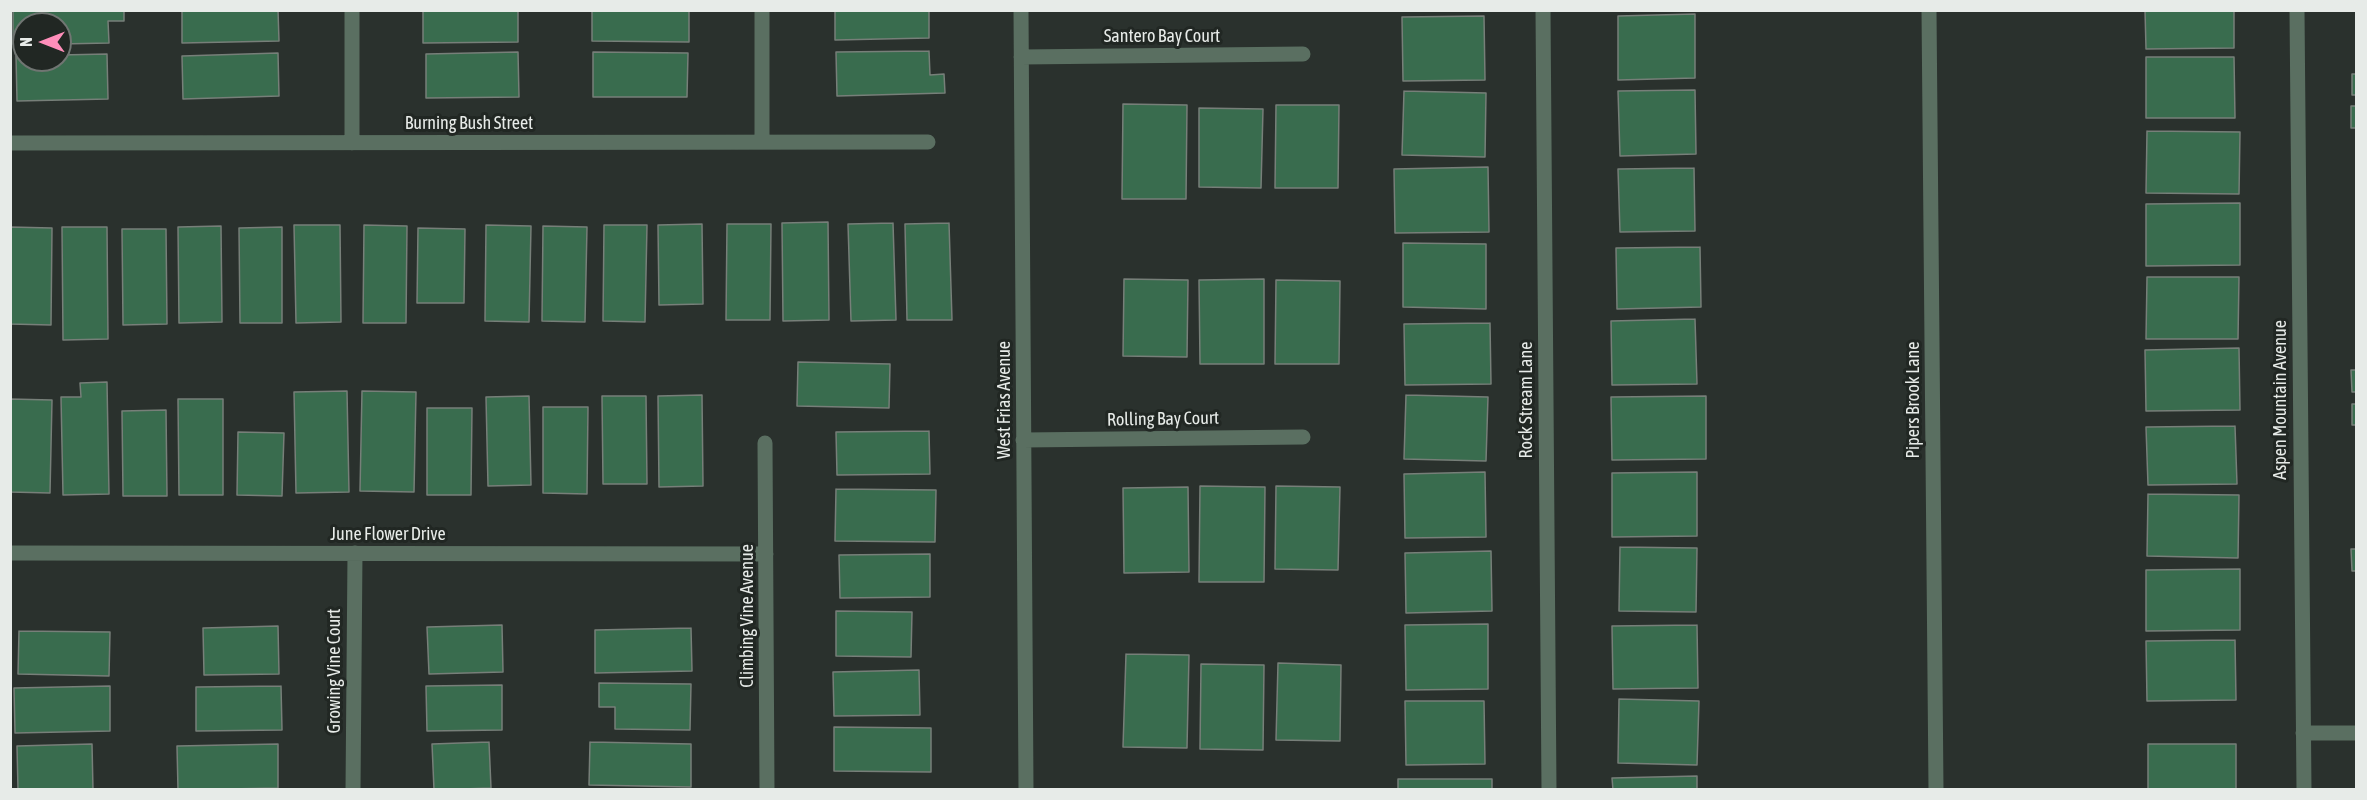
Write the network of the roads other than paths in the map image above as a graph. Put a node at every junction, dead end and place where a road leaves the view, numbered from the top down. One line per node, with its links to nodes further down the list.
1 (352, 10): 12 (street)
2 (762, 10): 9 (street)
3 (1021, 10): 8 (street, West Frias Avenue)
4 (1543, 10): 24 (street, Rock Stream Lane)
5 (1929, 10): 25 (street, Pipers Brook Lane)
6 (2297, 10): 19 (street, Aspen Mountain Avenue)
7 (1303, 54): 8 (street, Santero Bay Court)
8 (1021, 57): 14 (street, West Frias Avenue)
9 (762, 142): 10 (street, Burning Bush Street); 12 (street, Burning Bush Street)
10 (928, 142)
11 (10, 143): 12 (street, Burning Bush Street)
12 (352, 143)
13 (1303, 437): 14 (street, Rolling Bay Court)
14 (1023, 440): 23 (street, West Frias Avenue)
15 (765, 443): 18 (street, Climbing Vine Avenue)
16 (10, 553): 17 (street, June Flower Drive)
17 (355, 553): 18 (street, June Flower Drive); 21 (street, Growing Vine Court)
18 (766, 554): 22 (street, Climbing Vine Avenue)
19 (2304, 733): 20 (street); 26 (street, Aspen Mountain Avenue)
20 (2356, 733)
21 (353, 789)
22 (767, 789)
23 (1026, 789)
24 (1549, 789)
25 (1936, 789)
26 (2304, 789)

